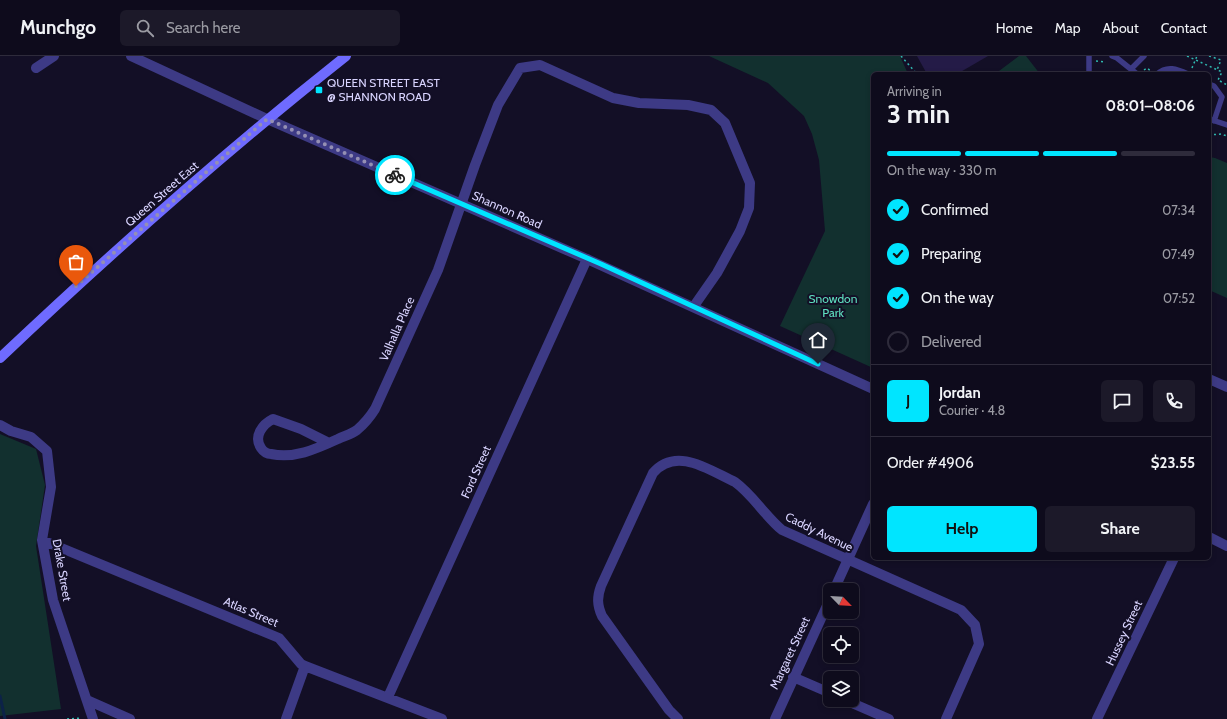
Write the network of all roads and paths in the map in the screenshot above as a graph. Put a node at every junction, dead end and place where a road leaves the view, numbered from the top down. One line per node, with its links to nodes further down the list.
1 (54, 56): 11 (street)
2 (130, 56): 23 (street, Shannon Road)
3 (346, 56): 23 (main road, Queen Street East)
4 (901, 56): 15 (path)
5 (1112, 56): 12 (lane)
6 (1144, 56): 12 (lane)
7 (1187, 56): 13 (path)
8 (1210, 56): 13 (path)
9 (1089, 58): 10 (path); 16 (lane)
10 (1112, 64)
11 (36, 68)
12 (1131, 69): 17 (lane)
13 (1217, 70): 22 (path)
14 (1143, 71): 18 (path)
15 (915, 72)
16 (1089, 72)
17 (1135, 72)
18 (1153, 72)
19 (1158, 72): 20 (lane)
20 (1183, 72)
21 (1211, 85): 24 (lane)
22 (1227, 85)
23 (267, 119): 28 (street, Shannon Road); 31 (main road, Queen Street East)
24 (1211, 120): 25 (lane)
25 (1227, 125)
26 (1211, 135): 27 (path)
27 (1227, 136)
28 (461, 203): 29 (street, Shannon Road); 30 (street, Valhalla Place); 36 (street, Valhalla Place)
29 (587, 259): 30 (street, Shannon Road); 48 (street, Ford Street)
30 (694, 306): 33 (street, Shannon Road)
31 (0, 358)
32 (1211, 380): 34 (street)
33 (871, 388)
34 (1227, 388)
35 (0, 425): 39 (street, Drake Street)
36 (329, 443): 36 (street, Valhalla Place)
37 (871, 509): 42 (street)
38 (1211, 537): 40 (street)
39 (42, 540): 45 (street, Atlas Street); 49 (street, Drake Street)
40 (1227, 546)
41 (1173, 560): 61 (street, Hussey Street)
42 (848, 561): 43 (street); 57 (street, Caddy Avenue); 60 (street, Caddy Avenue)
43 (837, 583)
44 (823, 614): 46 (street, Margaret Street)
45 (305, 666): 48 (street, Atlas Street); 55 (street)
46 (793, 677): 47 (street); 58 (street, Margaret Street)
47 (823, 690)
48 (388, 697): 56 (street, Atlas Street)
49 (86, 700): 53 (street, Drake Street); 54 (street)
50 (859, 706): 59 (street)
51 (81, 718): 52 (path)
52 (67, 719)
53 (93, 719)
54 (130, 719)
55 (286, 719)
56 (442, 719)
57 (678, 719)
58 (775, 719)
59 (889, 719)
60 (946, 719)
61 (1098, 719)

